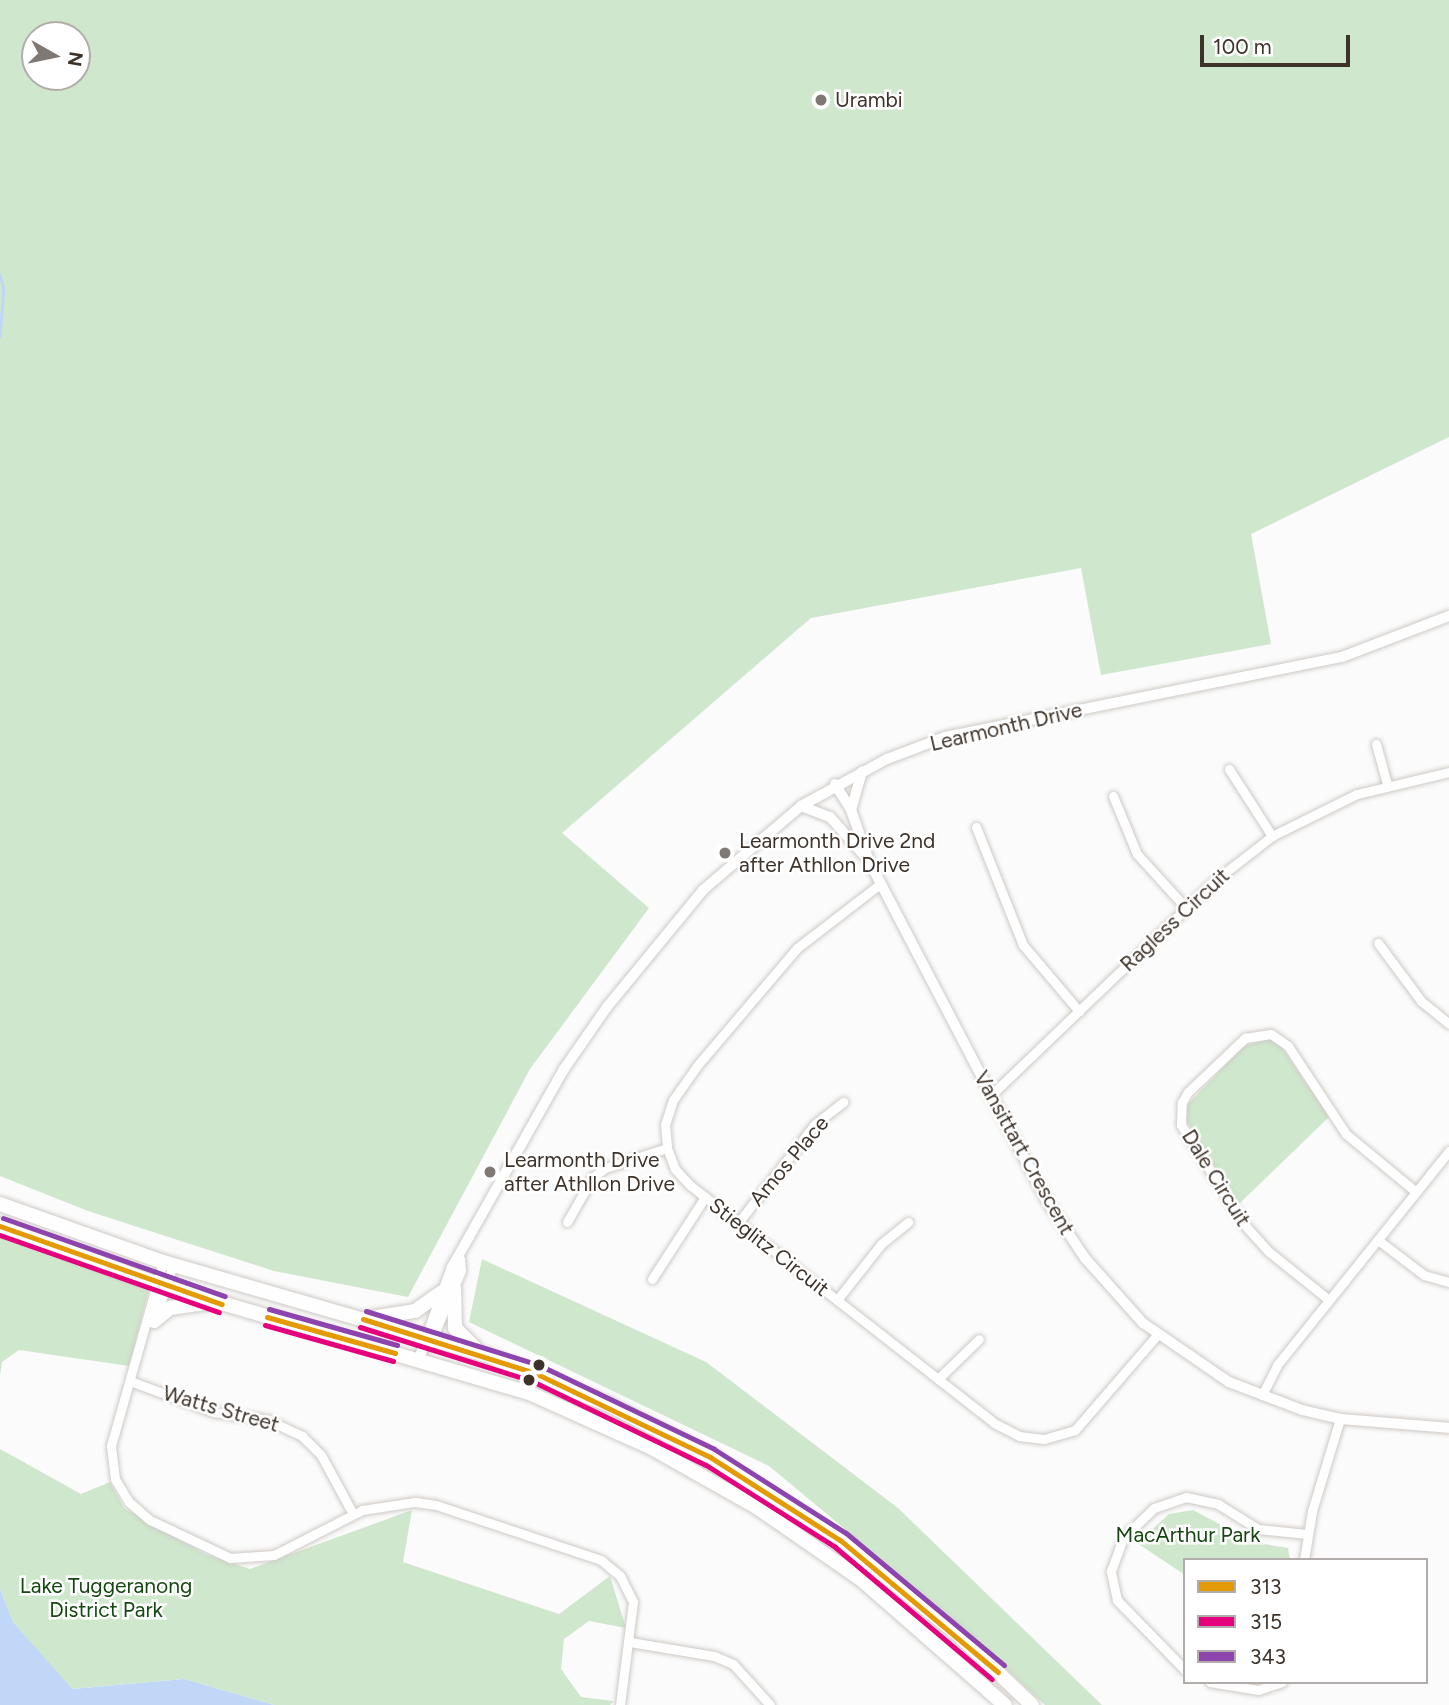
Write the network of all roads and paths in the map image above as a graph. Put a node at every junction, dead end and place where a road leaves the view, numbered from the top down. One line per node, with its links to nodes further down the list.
1 (1449, 616): 4 (street, Learmonth Drive)
2 (1376, 744): 6 (street)
3 (1228, 769): 12 (street)
4 (862, 772): 7 (street, Learmonth Drive); 10 (street)
5 (1449, 772): 6 (street, Ragless Circuit)
6 (1387, 783): 12 (street, Ragless Circuit)
7 (835, 784): 9 (street, Learmonth Drive); 10 (street, Vansittart Crescent)
8 (1113, 796): 15 (street)
9 (801, 806): 13 (street, Vansittart Crescent); 35 (street, Learmonth Drive)
10 (851, 810): 13 (street, Vansittart Crescent)
11 (976, 827): 17 (street)
12 (1272, 836): 15 (street, Ragless Circuit)
13 (869, 860): 14 (street, Vansittart Crescent)
14 (880, 884): 19 (street, Vansittart Crescent); 21 (street)
15 (1186, 908): 17 (street, Ragless Circuit)
16 (1378, 943): 18 (street)
17 (1079, 1011): 19 (street, Ragless Circuit)
18 (1449, 1024)
19 (990, 1096): 42 (street, Vansittart Crescent)
20 (843, 1102): 28 (street, Amos Place)
21 (667, 1148): 24 (street, Stieglitz Circuit); 26 (street)
22 (1449, 1151): 23 (street)
23 (1416, 1192): 30 (street); 37 (street, Dale Circuit)
24 (705, 1197): 28 (street, Stieglitz Circuit); 32 (street)
25 (0, 1204): 31 (main road)
26 (567, 1222)
27 (908, 1222): 36 (street)
28 (738, 1223): 36 (street, Stieglitz Circuit)
29 (0, 1226): 34 (main road)
30 (1378, 1240): 33 (street); 37 (street)
31 (168, 1263): 34 (street); 39 (main road)
32 (652, 1279)
33 (1449, 1282)
34 (161, 1285): 38 (main road); 40 (street); 41 (street)
35 (448, 1290): 39 (main road); 43 (street, Learmonth Drive); 45 (main road)
36 (837, 1300): 47 (street, Stieglitz Circuit)
37 (1329, 1300): 49 (street)
38 (222, 1304): 40 (main road); 46 (main road)
39 (363, 1319): 43 (main road)
40 (154, 1321): 41 (street)
41 (145, 1335): 48 (street)
42 (1157, 1335): 47 (street, Stieglitz Circuit); 49 (street, Vansittart Crescent)
43 (428, 1338): 45 (main road); 46 (street, Learmonth Drive)
44 (979, 1339): 47 (street)
45 (486, 1355): 62 (main road)
46 (419, 1359): 61 (main road)
47 (938, 1379)
48 (130, 1381): 52 (street, Watts Street); 52 (street)
49 (1262, 1395): 50 (street, Vansittart Crescent)
50 (1340, 1419): 51 (street, Vansittart Crescent); 53 (street)
51 (1449, 1428)
52 (353, 1514): 55 (street)
53 (1307, 1534): 54 (street); 56 (street)
54 (1304, 1558)
55 (630, 1642): 59 (street); 60 (street)
56 (1183, 1668)
57 (1222, 1684): 58 (street)
58 (1276, 1684)
59 (621, 1705)
60 (770, 1705)
61 (1005, 1705)
62 (1031, 1705)

